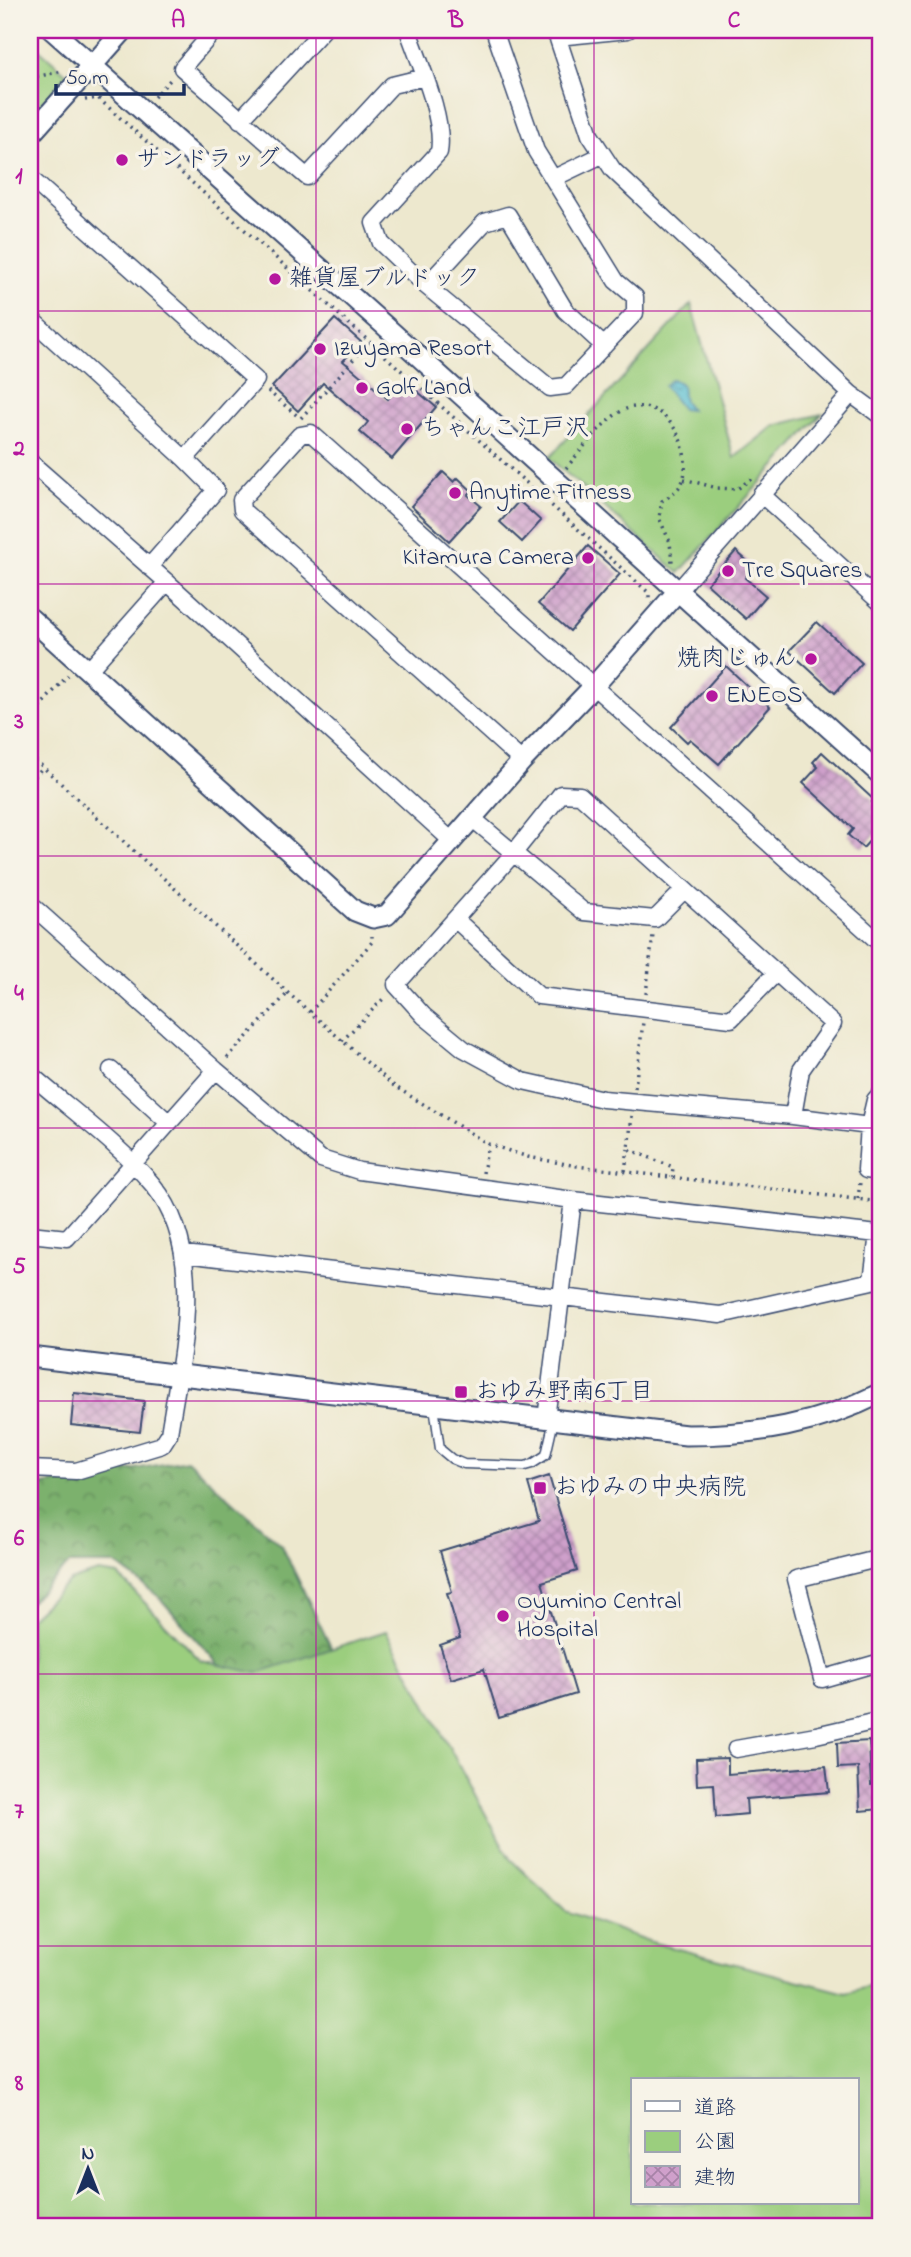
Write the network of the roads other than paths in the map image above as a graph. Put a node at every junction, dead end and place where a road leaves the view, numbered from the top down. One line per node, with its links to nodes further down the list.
1 (52, 30): 9 (street)
2 (124, 30): 9 (street)
3 (215, 30): 11 (street)
4 (323, 30): 11 (street)
5 (408, 30): 10 (street)
6 (494, 30): 15 (street)
7 (628, 30): 8 (street)
8 (556, 33): 13 (street)
9 (93, 66): 12 (street); 26 (street)
10 (425, 77): 11 (street); 16 (street)
11 (240, 120)
12 (30, 135)
13 (602, 155): 15 (street); 19 (street)
14 (30, 178): 21 (street)
15 (554, 178): 18 (street)
16 (426, 286): 18 (street); 18 (street)
17 (30, 318): 21 (street)
18 (604, 346)
19 (851, 394): 20 (street); 23 (street)
20 (881, 416)
21 (185, 458): 24 (street)
22 (30, 461): 24 (street)
23 (766, 488): 26 (street); 27 (street)
24 (149, 567): 25 (street)
25 (167, 582): 29 (street); 34 (street)
26 (663, 588): 30 (street); 32 (street)
27 (881, 603)
28 (30, 618): 29 (street)
29 (89, 670): 34 (street)
30 (594, 685): 31 (street); 31 (street); 39 (street)
31 (522, 761): 33 (street)
32 (881, 775)
33 (472, 818): 34 (street); 35 (street)
34 (452, 841)
35 (513, 854): 36 (street); 36 (street); 38 (street)
36 (684, 890): 40 (street)
37 (30, 904): 42 (street)
38 (455, 919): 40 (street); 45 (street)
39 (881, 944)
40 (775, 974): 45 (street)
41 (111, 1070): 46 (street)
42 (216, 1070): 46 (street); 50 (street)
43 (30, 1074): 48 (street)
44 (881, 1093): 47 (street)
45 (793, 1116): 47 (street)
46 (169, 1122): 48 (street)
47 (869, 1126): 49 (street)
48 (132, 1163): 51 (street); 52 (street)
49 (881, 1172)
50 (573, 1200): 53 (street); 53 (street)
51 (30, 1234)
52 (184, 1254): 53 (street); 55 (street)
53 (562, 1296): 58 (street)
54 (30, 1357): 55 (street)
55 (178, 1374): 57 (street); 59 (street)
56 (881, 1393): 58 (street)
57 (434, 1404): 58 (street); 58 (lane)
58 (550, 1420)
59 (30, 1469)
60 (881, 1558): 61 (street)
61 (881, 1662)
62 (881, 1720): 63 (street)
63 (736, 1749)

